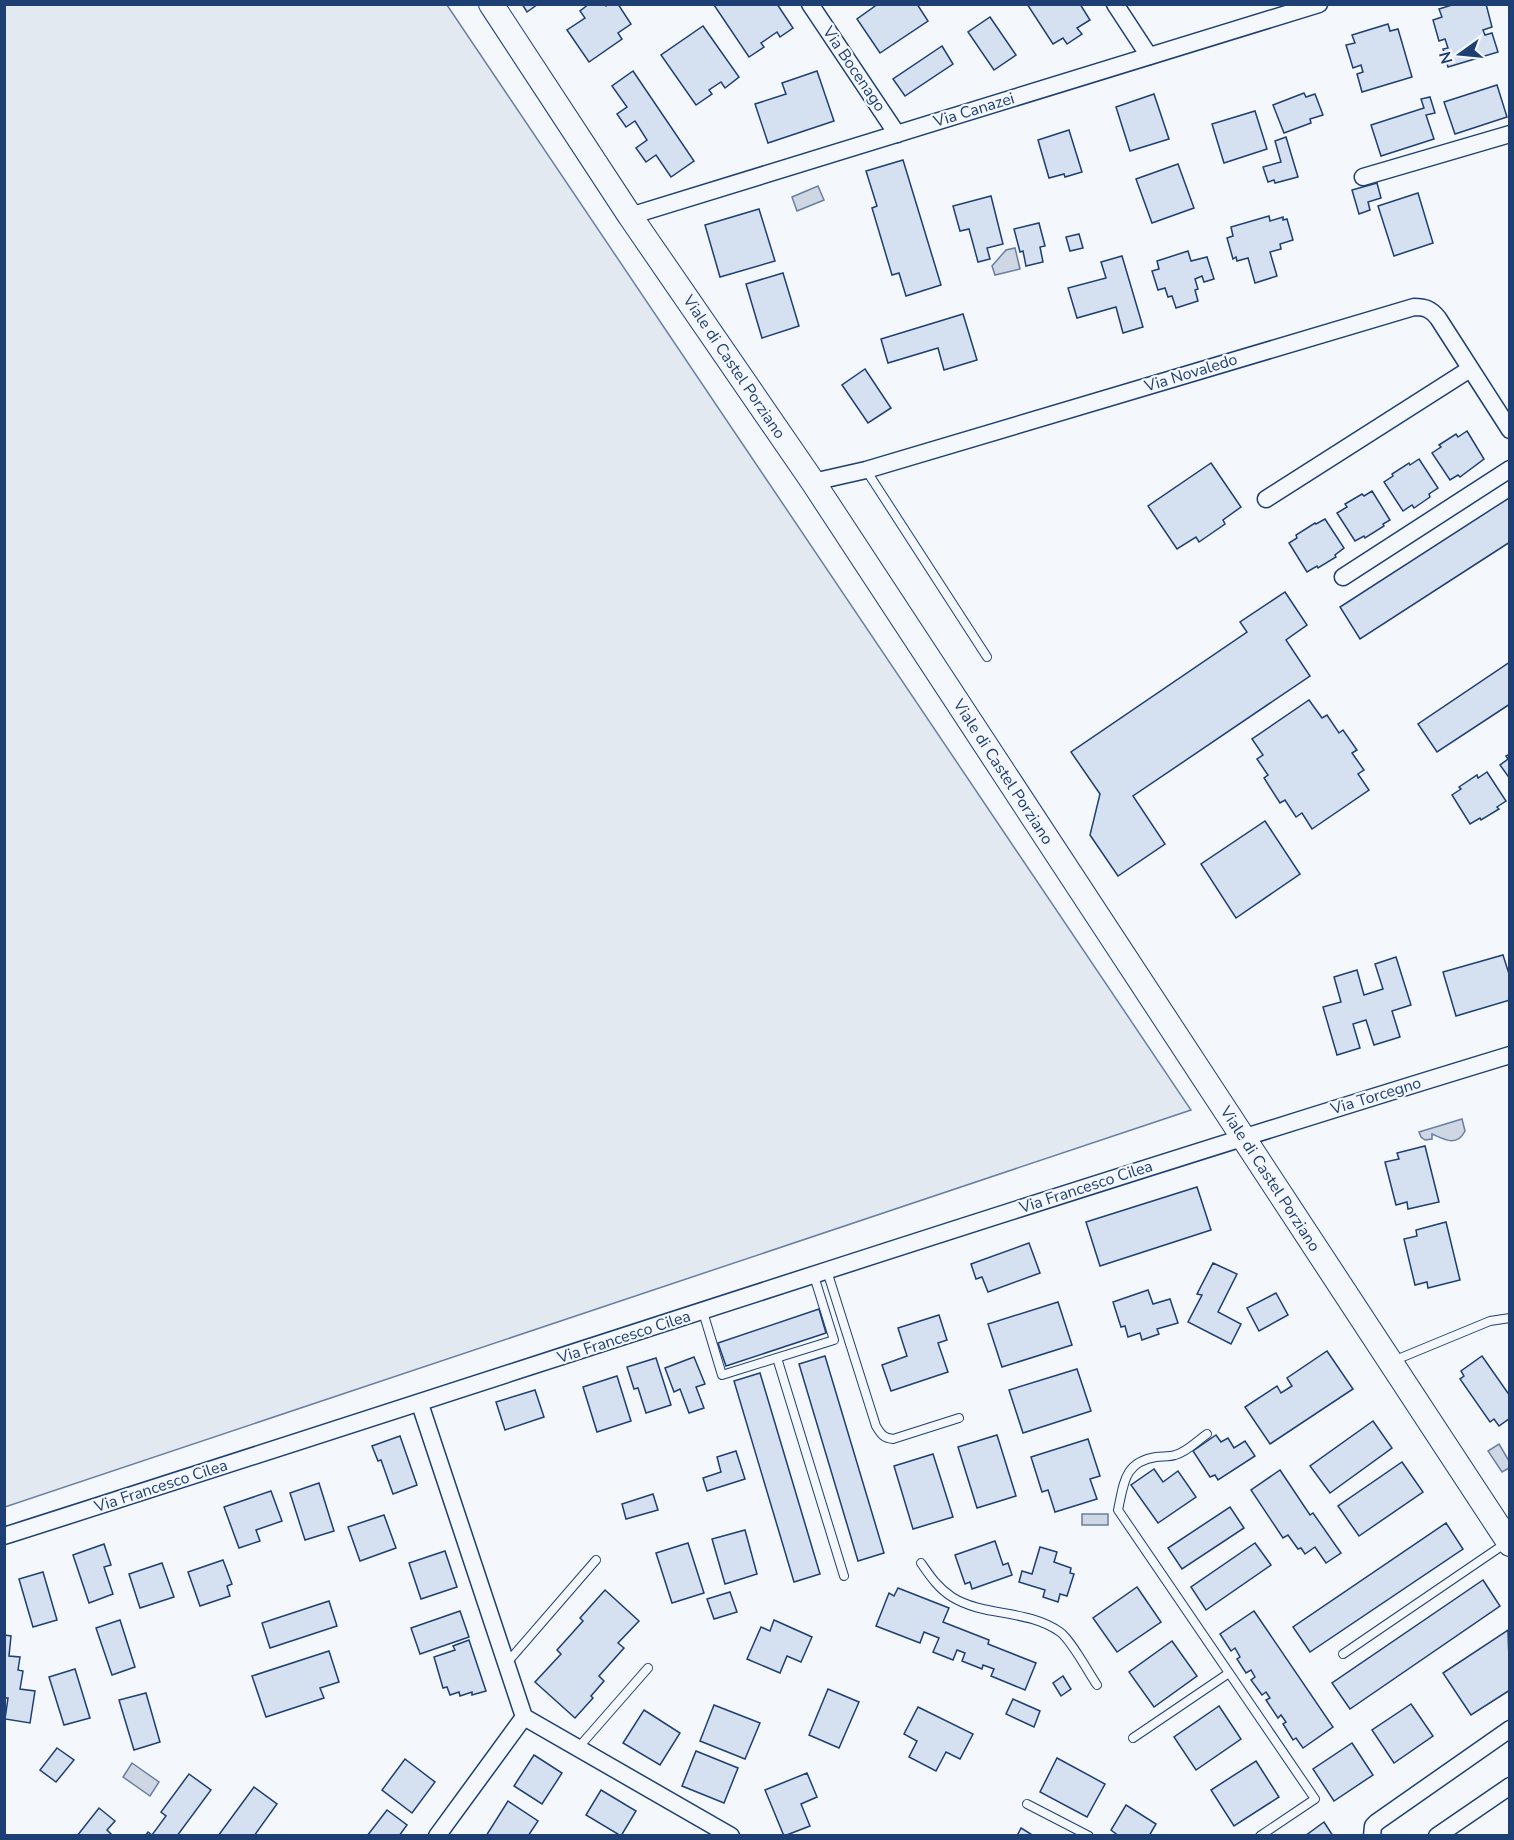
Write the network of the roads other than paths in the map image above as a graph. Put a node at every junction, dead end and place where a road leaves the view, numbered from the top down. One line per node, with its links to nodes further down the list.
1 (491, 4): 9 (street, Viale di Castel Porziano)
2 (810, 4): 6 (street, Via Bocenago)
3 (1115, 4): 5 (street)
4 (1319, 4): 5 (street, Via Canazei)
5 (1149, 56): 6 (street, Via Canazei)
6 (897, 134): 9 (street, Via Canazei)
7 (1509, 134): 8 (street)
8 (1363, 177)
9 (630, 216): 14 (street, Viale di Castel Porziano)
10 (1470, 369): 11 (street, Via Novaledo); 13 (street, Via Novaledo); 15 (street)
11 (1509, 430)
12 (1509, 469): 16 (street)
13 (866, 470): 14 (street, Via Novaledo); 17 (lane)
14 (813, 482): 19 (street, Viale di Castel Porziano)
15 (1266, 499)
16 (1342, 577)
17 (987, 657)
18 (1509, 1055): 19 (street, Via Torcegno)
19 (1242, 1137): 20 (street, Via Francesco Cilea); 24 (street, Viale di Castel Porziano)
20 (820, 1274): 21 (street, Via Francesco Cilea); 23 (lane); 26 (lane)
21 (703, 1312): 23 (lane); 25 (street, Via Francesco Cilea)
22 (1509, 1318): 24 (lane)
23 (777, 1358): 32 (lane)
24 (1390, 1362): 29 (street, Viale di Castel Porziano)
25 (420, 1404): 28 (street, Via Francesco Cilea); 34 (street)
26 (959, 1418)
27 (1207, 1434): 36 (lane)
28 (4, 1536)
29 (1509, 1543): 33 (lane)
30 (596, 1560): 34 (lane)
31 (921, 1563): 37 (lane)
32 (844, 1576)
33 (1343, 1654)
34 (506, 1664): 38 (street)
35 (648, 1668): 41 (lane)
36 (1229, 1672): 40 (lane); 47 (lane)
37 (1097, 1684)
38 (524, 1717): 41 (street); 44 (street)
39 (1509, 1729): 48 (street)
40 (1133, 1738)
41 (578, 1748): 45 (street)
42 (1509, 1786): 49 (street)
43 (1027, 1804): 46 (lane)
44 (436, 1836)
45 (731, 1836)
46 (1089, 1836)
47 (1260, 1836)
48 (1372, 1836)
49 (1437, 1836)

